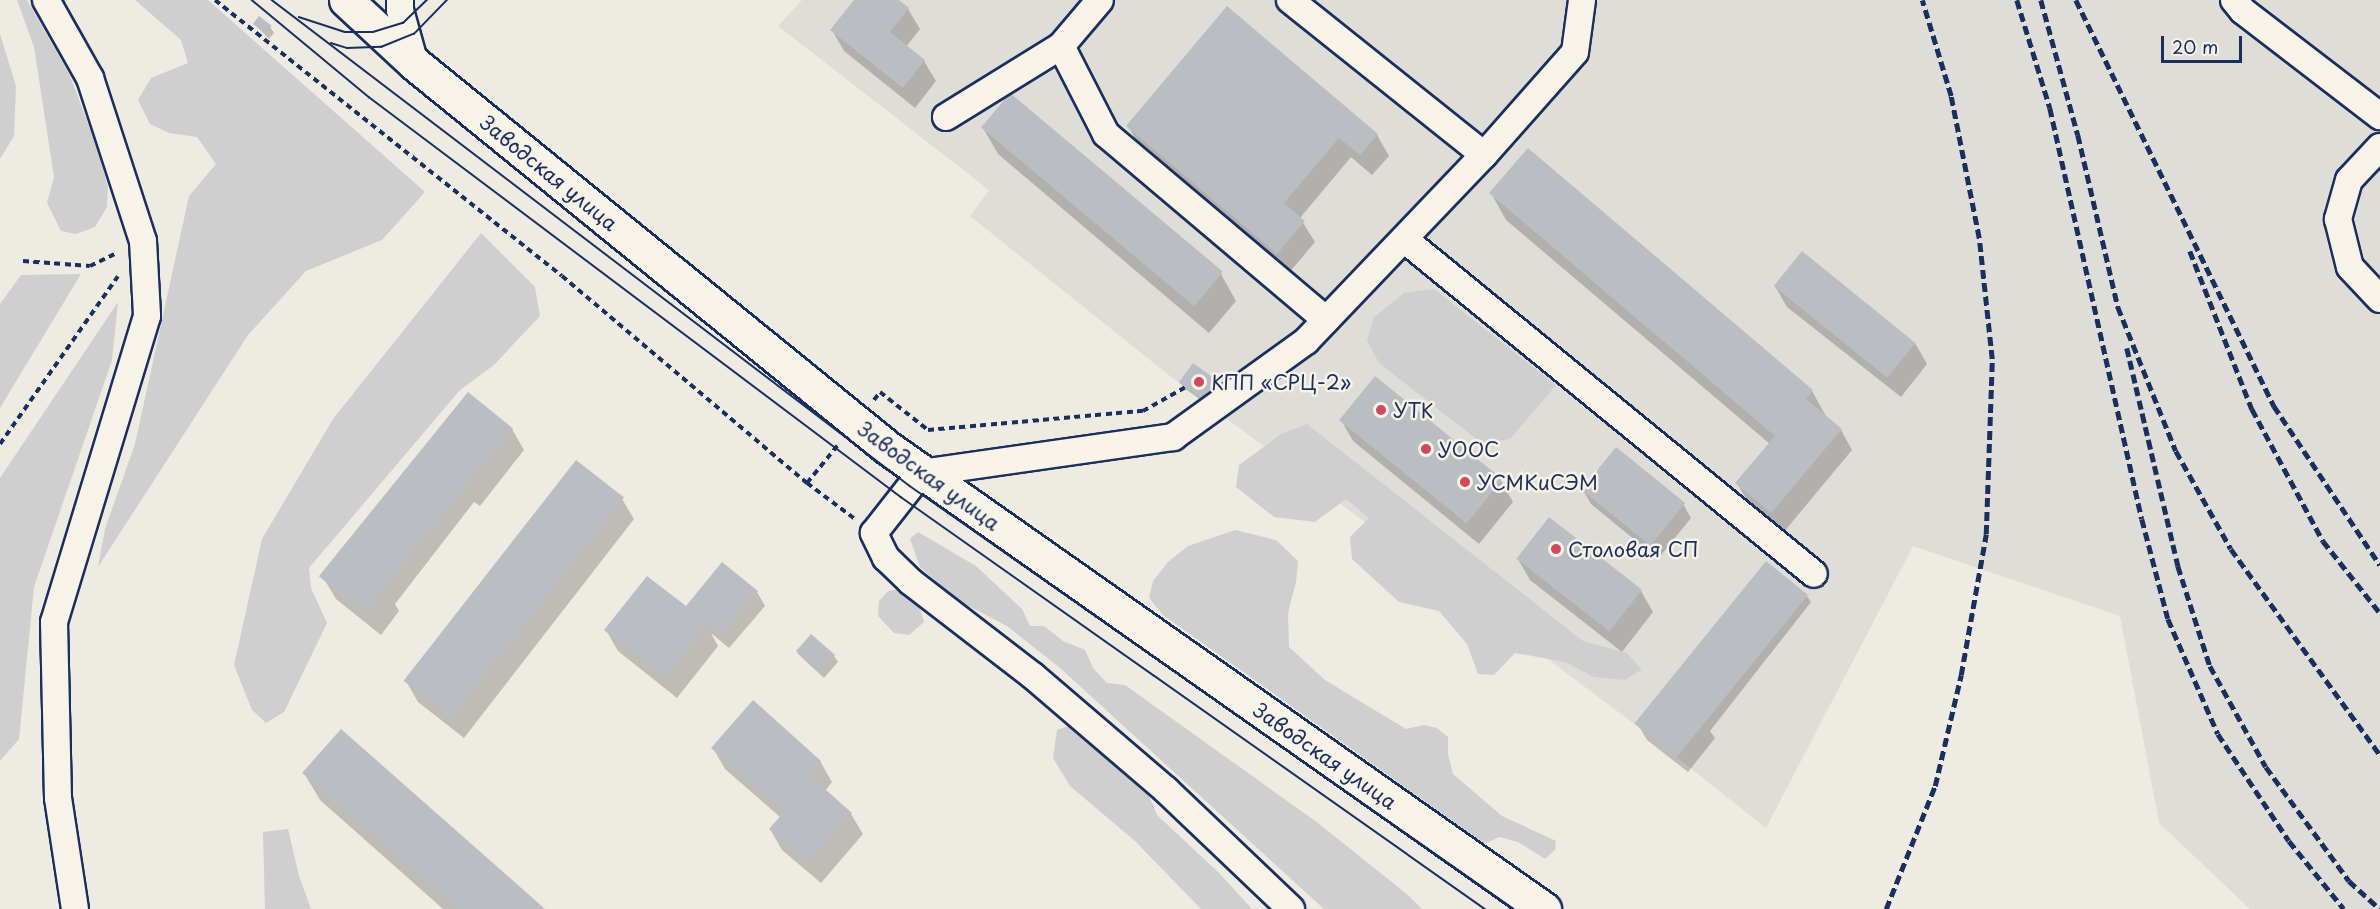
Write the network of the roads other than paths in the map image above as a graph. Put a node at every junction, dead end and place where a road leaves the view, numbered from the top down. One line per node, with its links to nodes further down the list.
1 (46, 0): 19 (street)
2 (346, 0): 9 (main road, Заводская улица)
3 (399, 0): 9 (street)
4 (1100, 0): 8 (street)
5 (1290, 0): 13 (street)
6 (1582, 0): 13 (street)
7 (2234, 0): 10 (street)
8 (1061, 46): 11 (street); 16 (street)
9 (415, 64): 17 (main road, Заводская улица)
10 (2380, 116)
11 (946, 117)
12 (2380, 147): 15 (street)
13 (1484, 155): 14 (street)
14 (1404, 239): 16 (street); 18 (street)
15 (2380, 299)
16 (1326, 320): 17 (street)
17 (921, 473): 20 (street); 21 (main road, Заводская улица)
18 (1814, 574)
19 (75, 909)
20 (1291, 909)
21 (1544, 909)

